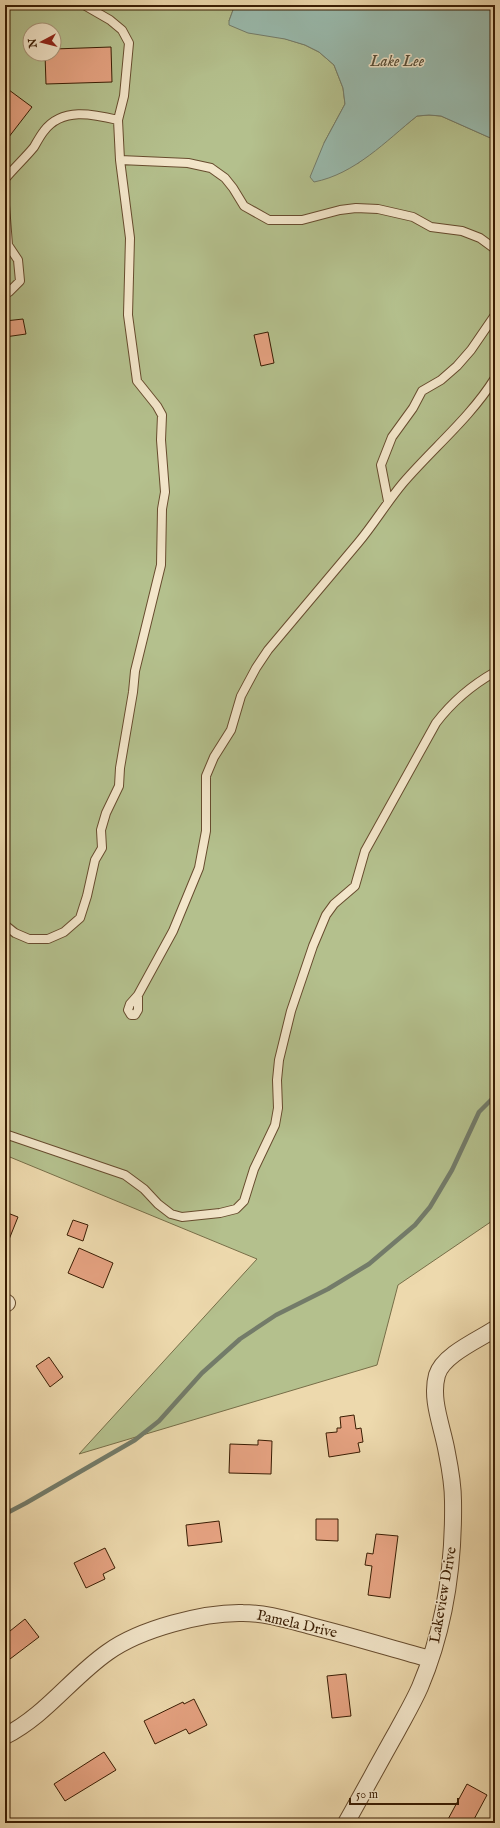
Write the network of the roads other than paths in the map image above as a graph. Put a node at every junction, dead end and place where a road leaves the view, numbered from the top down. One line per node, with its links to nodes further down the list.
1 (84, 5): 2 (lane)
2 (118, 120): 3 (lane); 4 (lane)
3 (120, 160): 7 (lane); 13 (lane)
4 (5, 179)
5 (5, 206): 6 (lane)
6 (7, 245): 8 (lane)
7 (495, 249)
8 (5, 293)
9 (495, 315): 11 (lane)
10 (495, 378): 11 (lane)
11 (388, 501): 14 (lane)
12 (495, 672): 15 (lane)
13 (5, 925)
14 (138, 995)
15 (5, 1134)
16 (495, 1329): 17 (street, Lakeview Drive)
17 (430, 1659): 18 (street, Pamela Drive); 19 (street, Lakeview Drive)
18 (5, 1736)
19 (346, 1823)

